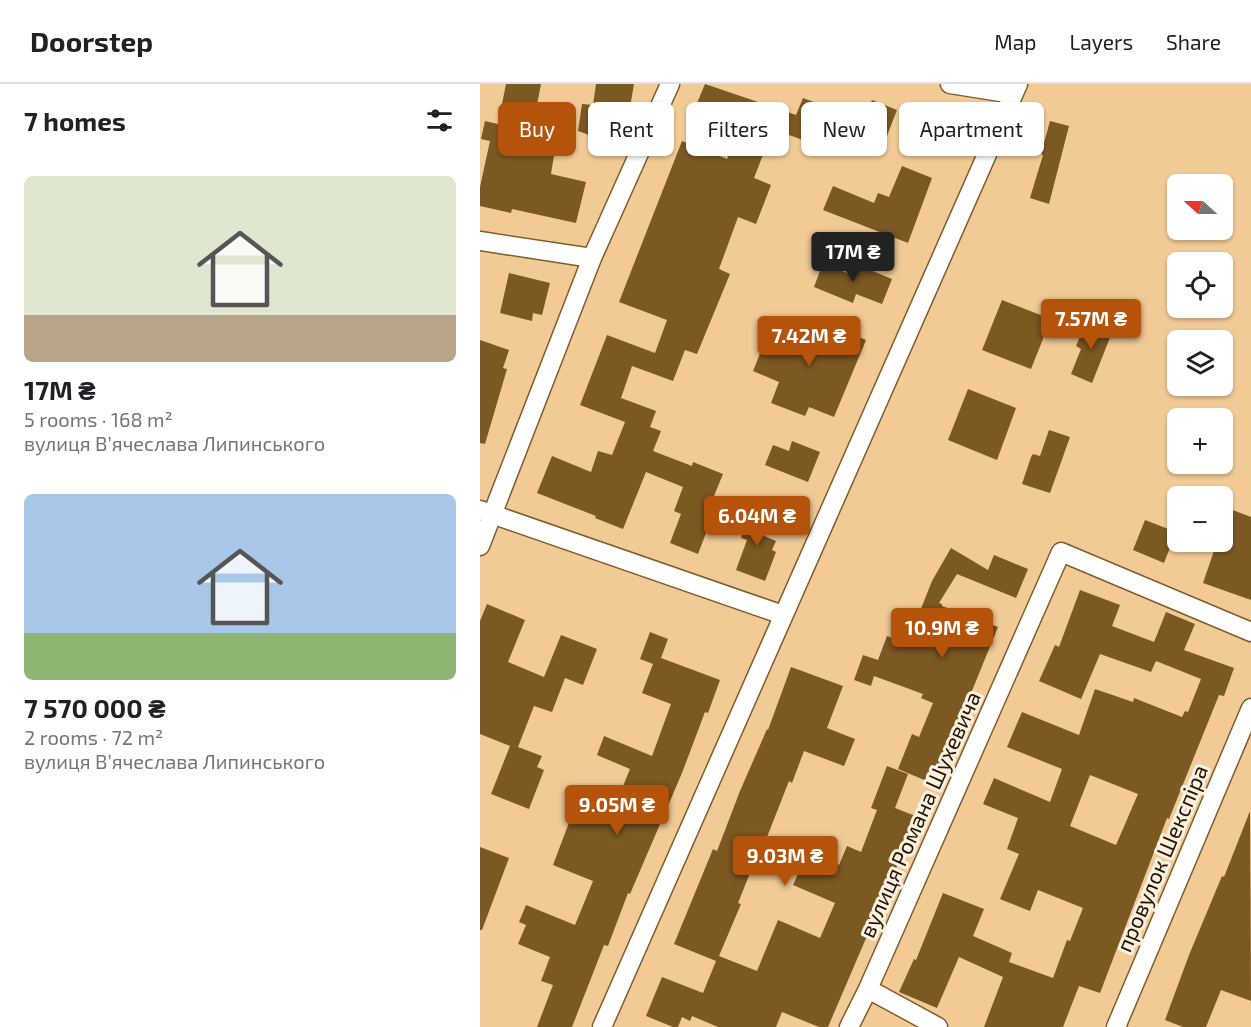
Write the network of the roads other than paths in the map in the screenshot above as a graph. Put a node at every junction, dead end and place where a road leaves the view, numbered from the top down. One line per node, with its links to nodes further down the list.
1 (670, 84): 5 (street)
2 (950, 84): 3 (street)
3 (1016, 89): 8 (street)
4 (480, 241): 5 (street)
5 (592, 258): 6 (street)
6 (486, 512): 7 (street); 8 (street)
7 (480, 546)
8 (783, 615): 12 (street)
9 (1251, 632): 11 (street, вулиця Романа Шухевича)
10 (1251, 708): 15 (street, провулок Шекспіра)
11 (868, 989): 13 (street, вулиця Романа Шухевича); 14 (street)
12 (602, 1027)
13 (849, 1027)
14 (938, 1027)
15 (1116, 1027)

